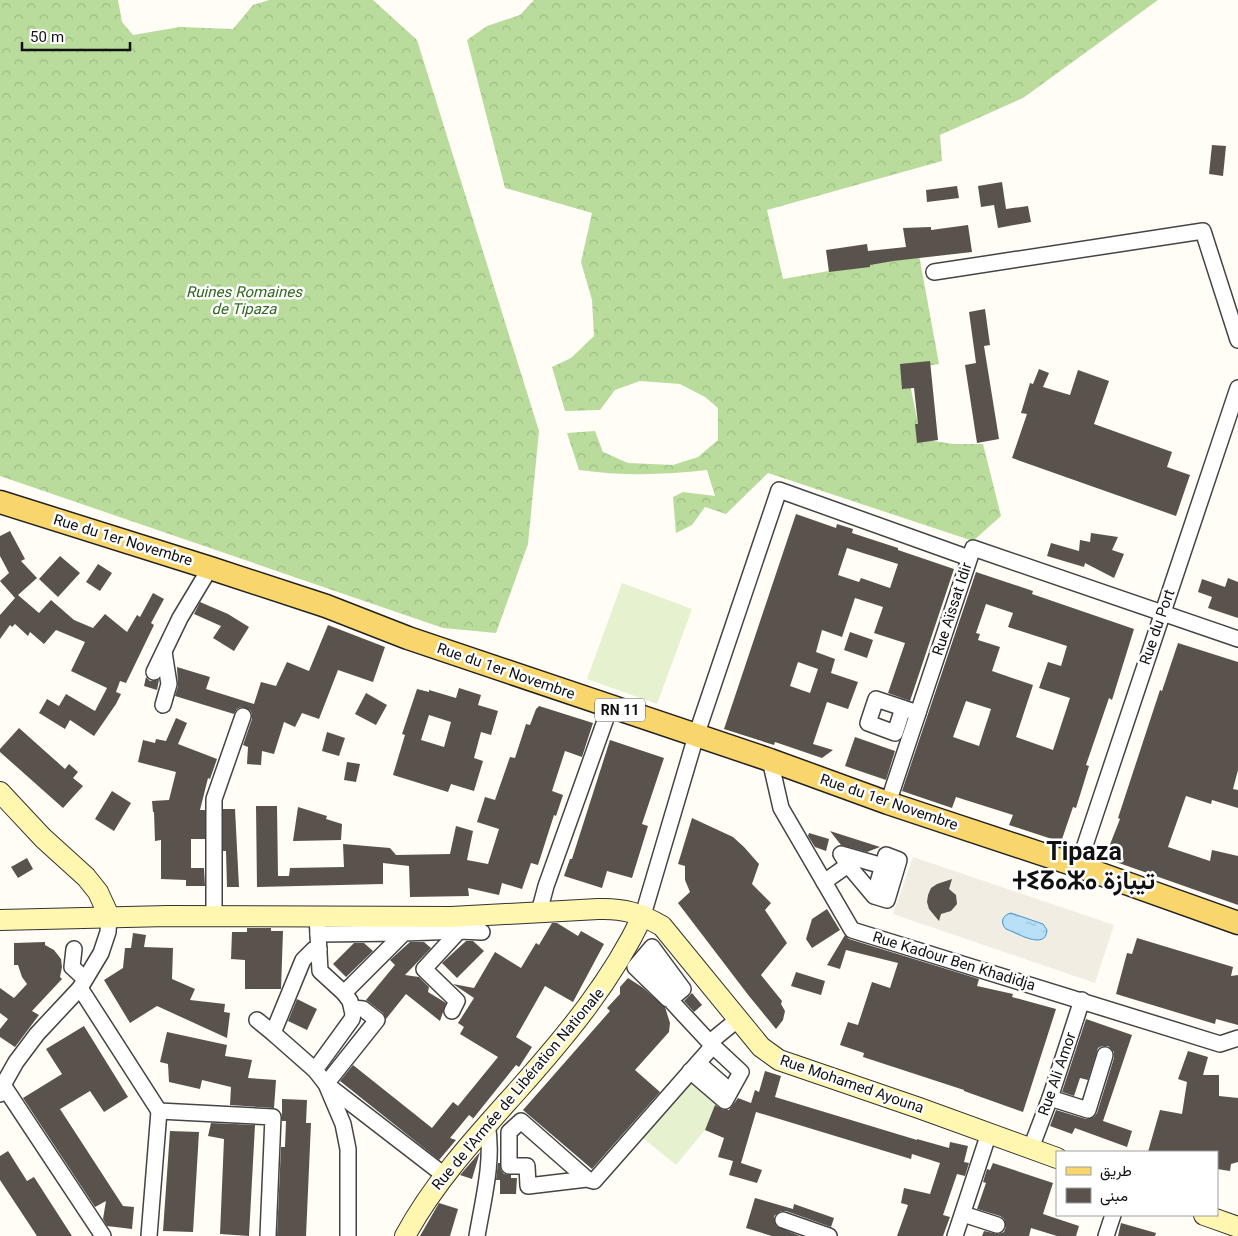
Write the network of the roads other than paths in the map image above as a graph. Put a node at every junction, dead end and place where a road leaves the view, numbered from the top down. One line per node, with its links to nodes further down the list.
1 (934, 272): 2 (street)
2 (1238, 340)
3 (1238, 388): 7 (street, Rue du Port)
4 (0, 502): 6 (main road, Rue du 1er Novembre / RN 11)
5 (969, 558): 7 (street, Rue Aïssat Idir); 14 (street, Rue Aïssat Idir); 16 (street)
6 (210, 568): 9 (street); 12 (main road, Rue du 1er Novembre / RN 11)
7 (1162, 612): 8 (street); 21 (street, Rue du Port)
8 (1238, 639)
9 (164, 652): 10 (street); 11 (street)
10 (154, 672)
11 (163, 705)
12 (610, 707): 16 (main road, Rue du 1er Novembre / RN 11); 23 (street)
13 (903, 708): 14 (street)
14 (918, 713): 19 (street, Rue Aïssat Idir)
15 (243, 716): 25 (street)
16 (696, 736): 17 (main road, Rue du 1er Novembre / RN 11); 26 (street)
17 (770, 760): 19 (main road, Rue du 1er Novembre / RN 11); 22 (street, Rue Kadour Ben Khadidja)
18 (0, 792): 24 (main road)
19 (888, 803): 21 (main road, Rue du 1er Novembre / RN 11)
20 (853, 862): 20 (street); 22 (street)
21 (1078, 866): 28 (main road, Rue du 1er Novembre / RN 11)
22 (824, 882): 37 (street, Rue Kadour Ben Khadidja)
23 (539, 912): 26 (main road, Rue Mohamed Ayouna); 31 (main road, Rue Mohamed Ayouna)
24 (109, 916): 25 (main road, Rue Mohamed Ayouna); 27 (main road, Rue Mohamed Ayouna); 35 (street)
25 (214, 916): 31 (main road, Rue Mohamed Ayouna)
26 (644, 916): 41 (main road, Rue Mohamed Ayouna); 51 (main road, Rue de l'Armée de Libération Nationale)
27 (0, 920)
28 (1238, 923)
29 (458, 931): 30 (street); 32 (street); 39 (street)
30 (482, 932)
31 (318, 933): 32 (street); 36 (street); 42 (street)
32 (404, 933): 36 (street)
33 (74, 949): 35 (street)
34 (644, 957): 45 (street)
35 (83, 983): 48 (street); 50 (street)
36 (344, 993): 38 (street)
37 (1082, 1000): 43 (street, Rue Kadour Ben Khadidja); 49 (street, Rue Ali Amor)
38 (353, 1008): 46 (street); 47 (street)
39 (452, 1011)
40 (257, 1020): 42 (street)
41 (737, 1020): 45 (street); 52 (main road, Rue Mohamed Ayouna)
42 (273, 1033): 46 (street)
43 (1238, 1038)
44 (1105, 1055): 49 (street)
45 (701, 1058): 45 (street); 56 (street)
46 (316, 1070): 47 (street)
47 (326, 1084): 55 (street); 64 (street)
48 (1, 1089): 61 (street)
49 (1050, 1098): 53 (street, Rue Ali Amor)
50 (158, 1111): 62 (street); 63 (street)
51 (487, 1124): 55 (main road, Rue de l'Armée de Libération Nationale); 66 (street)
52 (989, 1133): 53 (main road, Rue Mohamed Ayouna); 57 (street)
53 (1031, 1148): 54 (main road, Rue Mohamed Ayouna)
54 (1056, 1158)
55 (444, 1175): 65 (main road, Rue de l'Armée de Libération Nationale)
56 (587, 1179): 56 (street)
57 (963, 1214): 60 (street); 68 (street)
58 (1113, 1216): 69 (street)
59 (784, 1220): 67 (street)
60 (997, 1225)
61 (103, 1236)
62 (149, 1236)
63 (268, 1236)
64 (348, 1236)
65 (405, 1236)
66 (477, 1236)
67 (829, 1236)
68 (955, 1236)
69 (1106, 1236)

